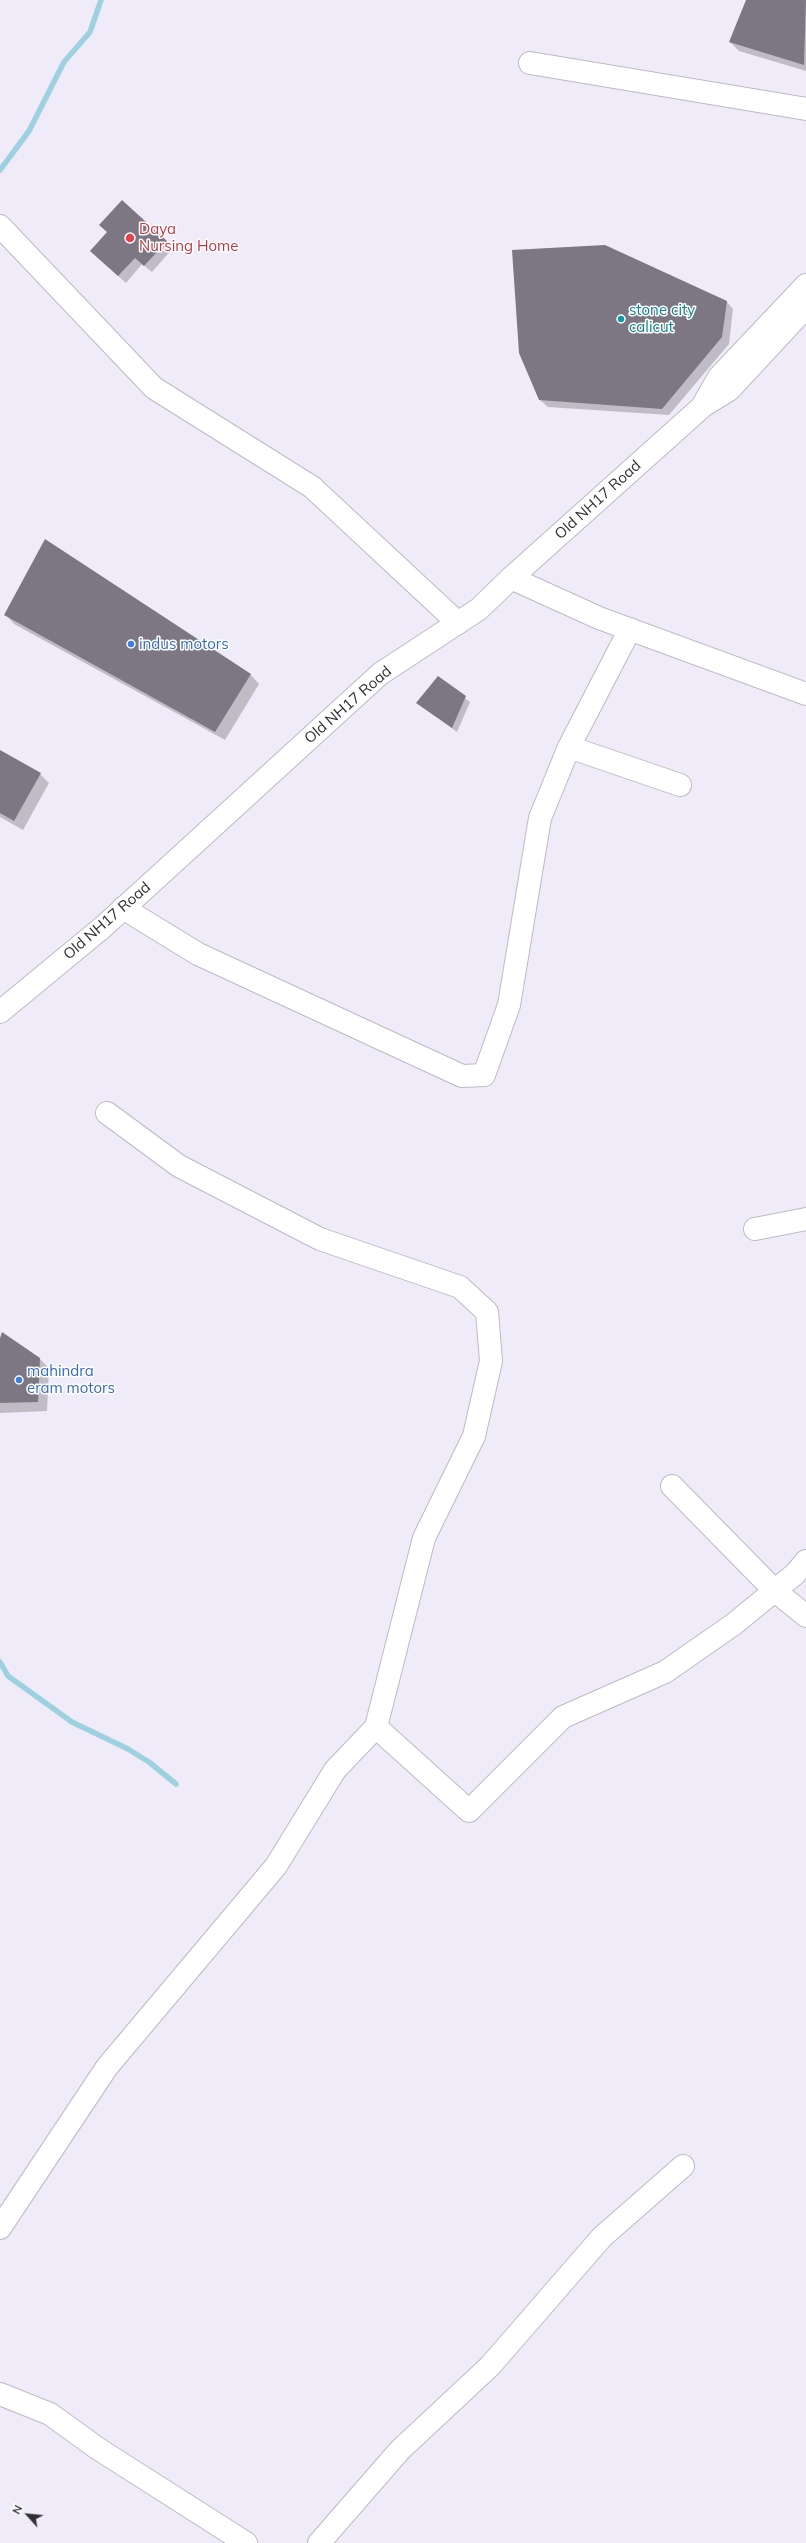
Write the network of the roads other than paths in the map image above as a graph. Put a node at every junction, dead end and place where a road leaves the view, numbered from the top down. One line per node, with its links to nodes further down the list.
1 (530, 63): 2 (street)
2 (806, 109)
3 (0, 226): 8 (street)
4 (806, 285): 6 (street, Old NH17 Road)
5 (806, 307): 6 (street, Old NH17 Road)
6 (702, 406): 7 (street, Old NH17 Road)
7 (511, 578): 8 (street, Old NH17 Road); 9 (street)
8 (458, 623): 13 (street, Old NH17 Road)
9 (630, 629): 10 (street); 11 (street)
10 (806, 694)
11 (569, 747): 12 (street); 13 (street)
12 (680, 785)
13 (123, 908): 14 (street, Old NH17 Road)
14 (0, 1012)
15 (106, 1113): 22 (street)
16 (806, 1220): 17 (street)
17 (755, 1229)
18 (672, 1486): 20 (street)
19 (806, 1561): 20 (street)
20 (775, 1591): 21 (street); 22 (street)
21 (806, 1616)
22 (376, 1727): 24 (street)
23 (683, 2166): 27 (street)
24 (0, 2228)
25 (0, 2394): 26 (street)
26 (246, 2543)
27 (319, 2543)

